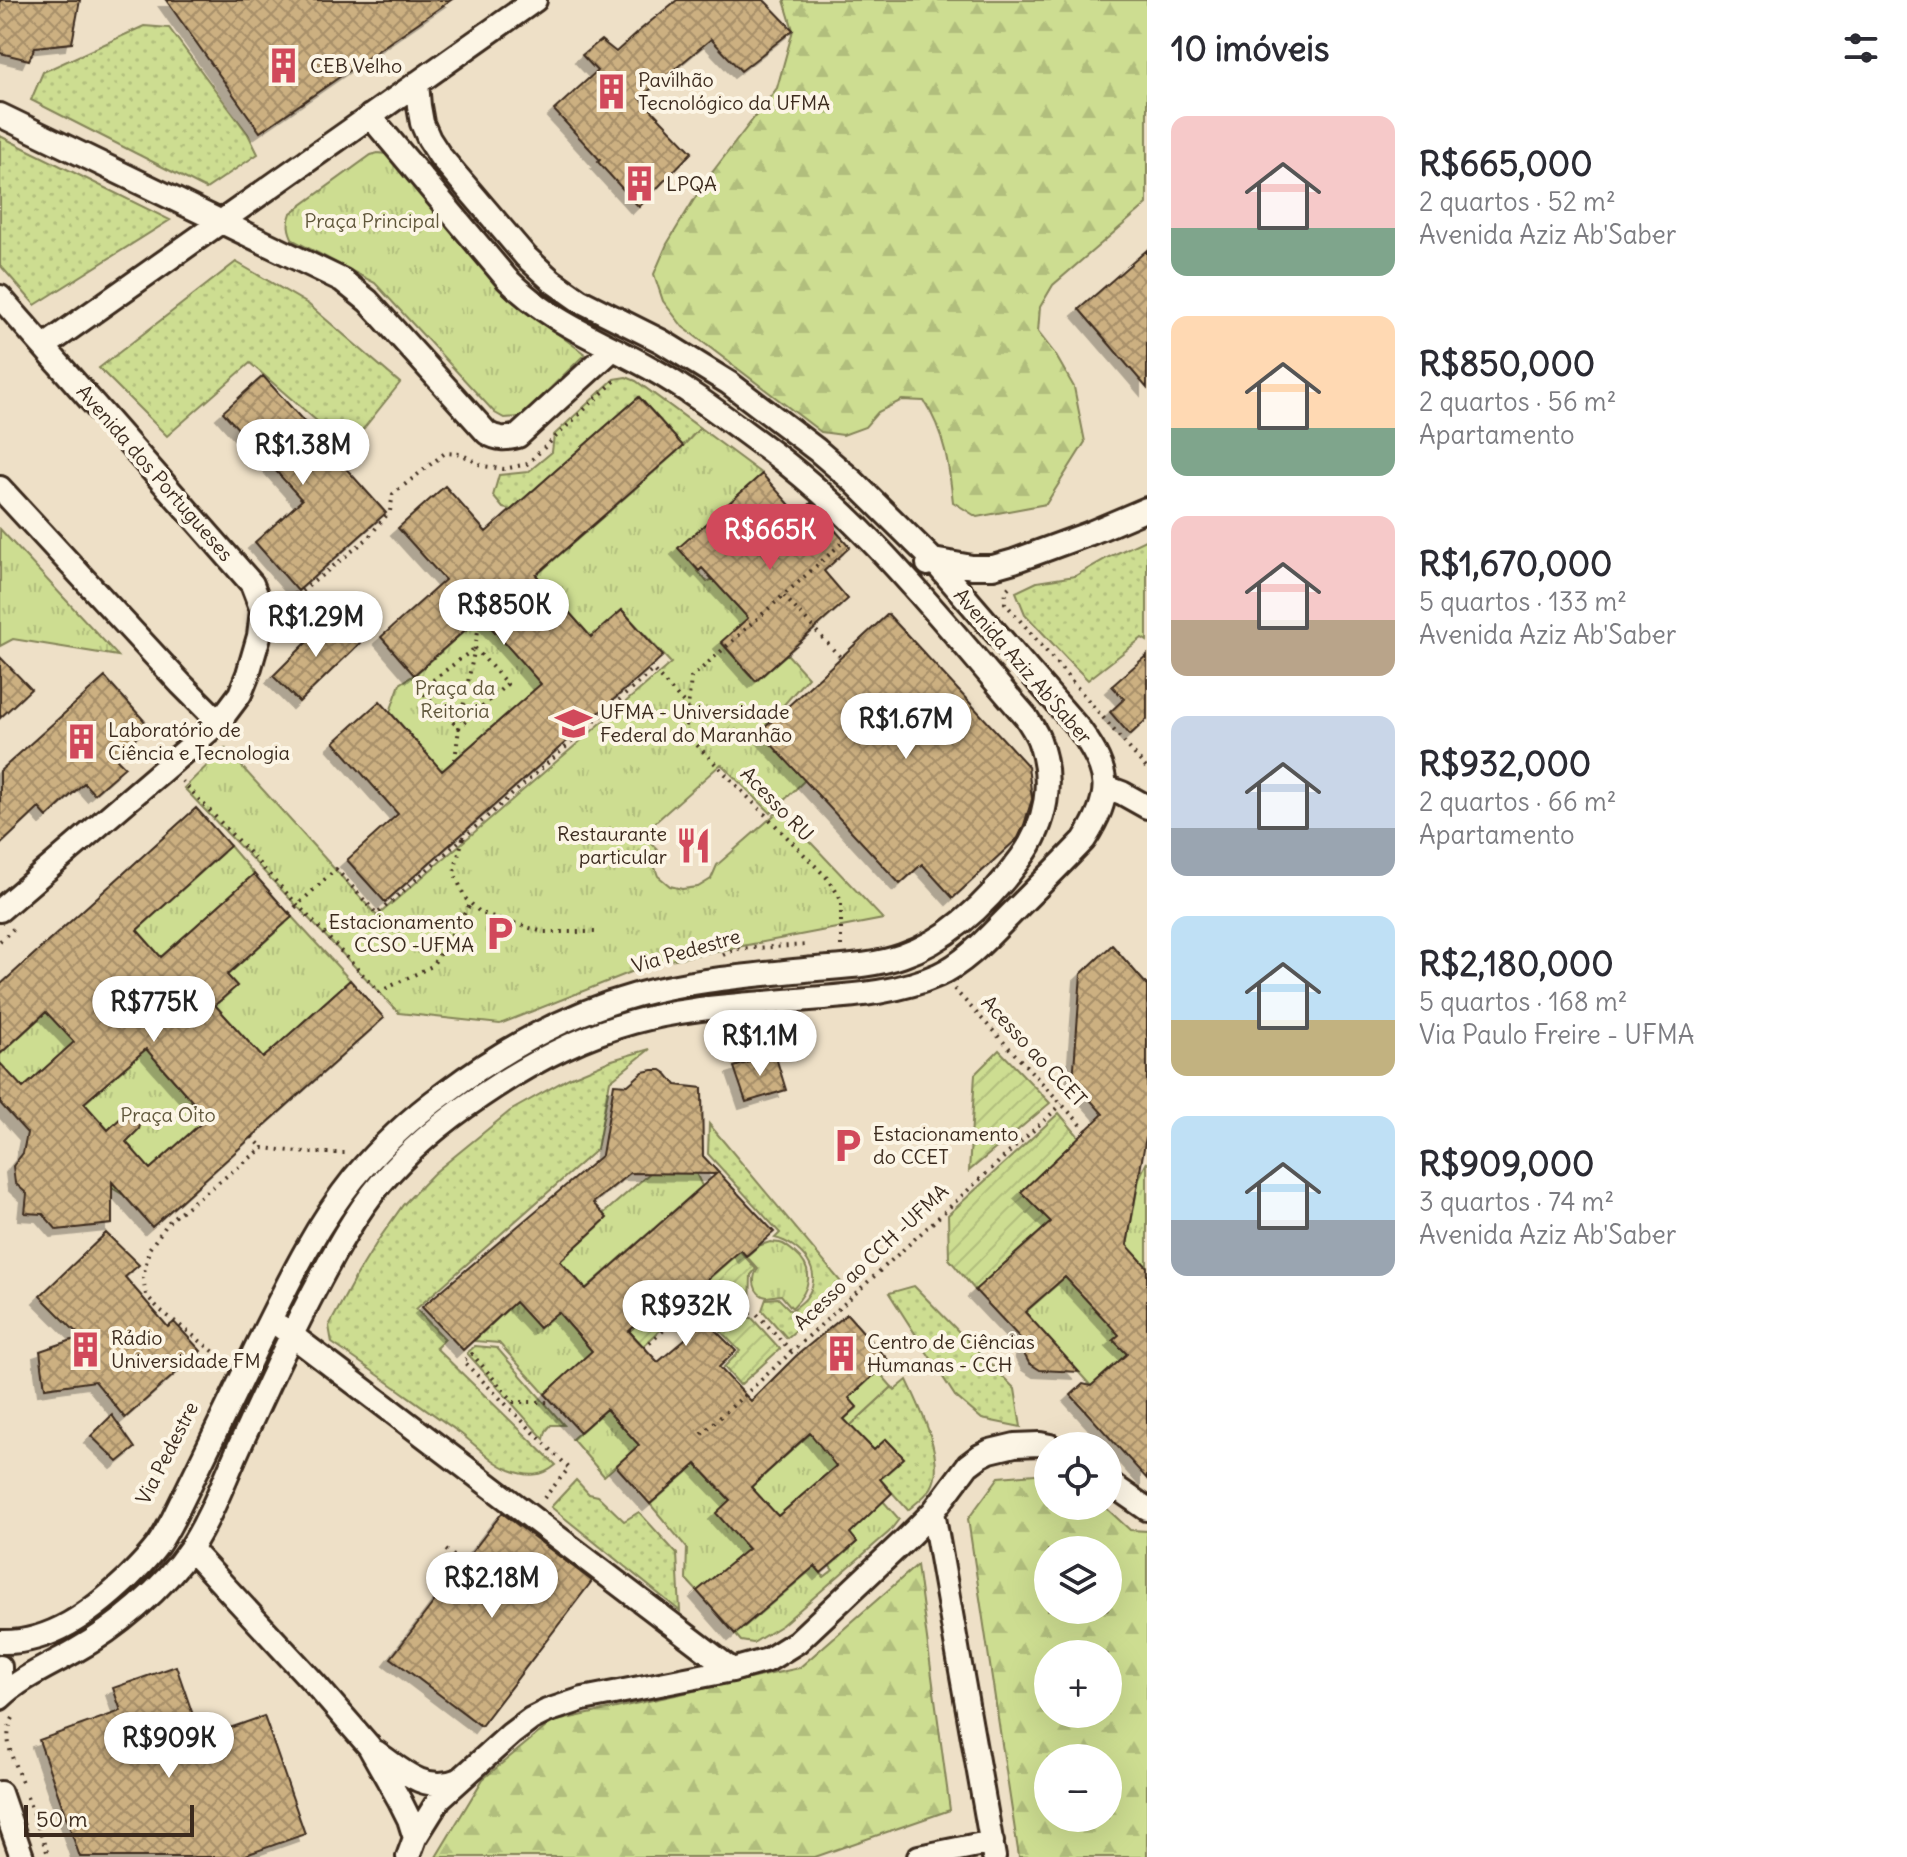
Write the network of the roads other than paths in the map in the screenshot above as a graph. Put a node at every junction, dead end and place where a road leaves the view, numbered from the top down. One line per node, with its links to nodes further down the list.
1 (535, 0): 2 (street)
2 (417, 83): 4 (street); 7 (street, Avenida Aziz Ab'Saber)
3 (0, 115): 5 (street)
4 (370, 116): 5 (street); 8 (street, Avenida Aziz Ab'Saber)
5 (220, 222): 9 (street); 10 (street)
6 (0, 297): 9 (street, Avenida dos Portugueses)
7 (579, 300): 8 (street); 13 (street, Avenida Aziz Ab'Saber)
8 (560, 322): 10 (street, Avenida Aziz Ab'Saber)
9 (45, 346): 15 (street, Avenida dos Portugueses)
10 (613, 349): 14 (street, Avenida Aziz Ab'Saber)
11 (0, 488): 15 (street)
12 (1147, 509): 13 (street)
13 (933, 560): 14 (street); 16 (street, Avenida Aziz Ab'Saber)
14 (907, 581): 19 (street, Avenida Aziz Ab'Saber)
15 (219, 722): 18 (street, Avenida dos Portugueses)
16 (1106, 787): 17 (street); 20 (street)
17 (1147, 807)
18 (0, 910)
19 (271, 1319): 20 (street); 26 (street, Avenida Aziz Ab'Saber)
20 (291, 1334): 25 (street); 28 (street)
21 (1034, 1444): 24 (street)
22 (1122, 1492): 23 (street)
23 (1147, 1509)
24 (933, 1512): 28 (street); 35 (street)
25 (190, 1549): 30 (street); 31 (street)
26 (0, 1642)
27 (0, 1667): 29 (street)
28 (732, 1670): 32 (street)
29 (0, 1689)
30 (7, 1707)
31 (369, 1746): 32 (street); 34 (street)
32 (459, 1780): 34 (street)
33 (0, 1793): 36 (street)
34 (411, 1848)
35 (993, 1850): 37 (street)
36 (22, 1857)
37 (919, 1857)

